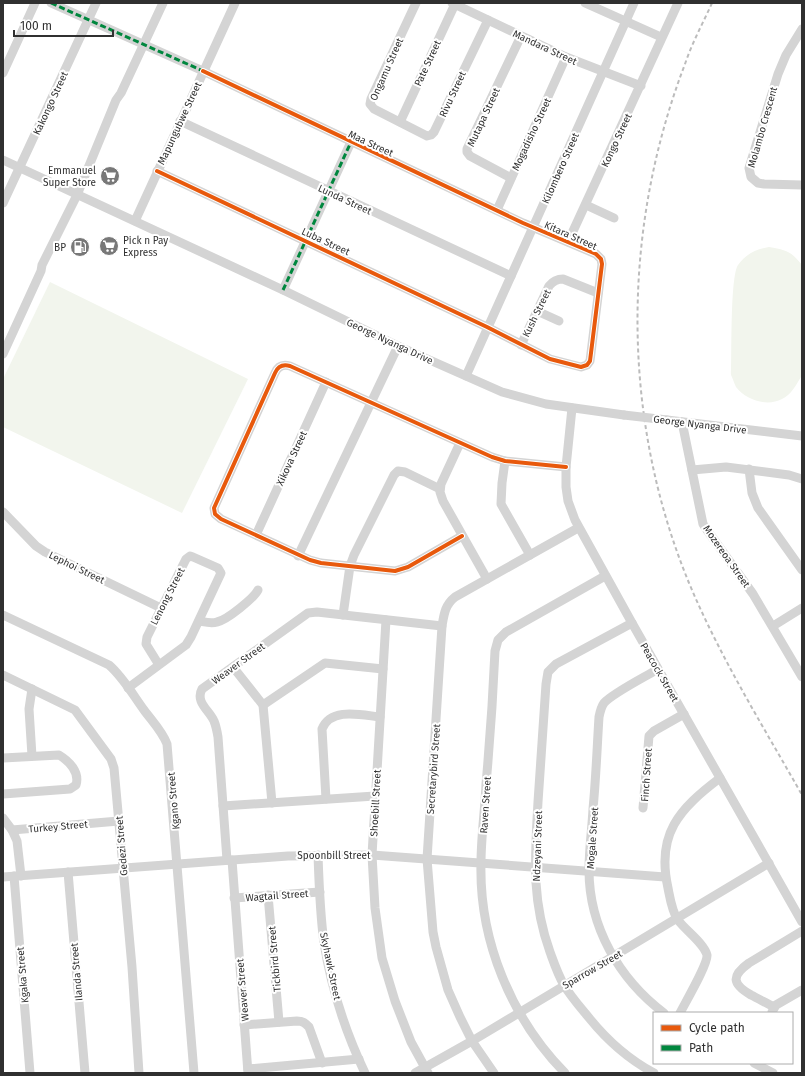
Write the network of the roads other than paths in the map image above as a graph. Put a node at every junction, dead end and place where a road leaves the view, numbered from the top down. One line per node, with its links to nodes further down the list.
1 (34, 3): 21 (street)
2 (51, 3): 11 (street, Maa Street)
3 (96, 3): 11 (street, Kakongo Street)
4 (163, 3): 17 (street)
5 (235, 3): 19 (street, Mapungubwe Street)
6 (416, 3): 24 (street, Ongamu Street)
7 (585, 3): 13 (street)
8 (634, 3): 13 (street, Kilombero Street)
9 (678, 3): 16 (street, Kongo Street)
10 (453, 4): 12 (street, Mandara Street); 24 (street, Pate Street)
11 (89, 20): 17 (street, Maa Street); 27 (street, Kakongo Street)
12 (488, 20): 15 (street, Mandara Street); 24 (street, Rivu Street)
13 (626, 22): 16 (street); 20 (street, Kilombero Street)
14 (802, 29): 30 (street, Molambo Crescent)
15 (521, 36): 18 (street, Mandara Street); 29 (street, Mutapa Street)
16 (661, 38): 22 (street, Kongo Street)
17 (143, 45): 19 (street, Maa Street); 32 (street)
18 (566, 58): 20 (street, Mandara Street); 29 (street, Mogadisho Street)
19 (202, 71): 23 (street, Mapungubwe Street); 25 (street, Maa Street)
20 (603, 72): 22 (street, Mandara Street); 38 (street, Kilombero Street)
21 (3, 73)
22 (641, 86): 34 (street, Kongo Street)
23 (180, 121): 28 (street, Mapungubwe Street); 31 (street, Lunda Street)
24 (400, 122)
25 (351, 142): 31 (street); 35 (street, Maa Street)
26 (3, 160): 27 (street, George Nyanga Drive)
27 (20, 168): 32 (street, George Nyanga Drive); 33 (street, Kakongo Street)
28 (157, 171): 37 (street, Mapungubwe Street); 39 (street, Luba Street)
29 (511, 178): 35 (street, Mogadisho Street)
30 (802, 185)
31 (329, 191): 39 (street); 41 (street, Lunda Street)
32 (78, 195): 37 (street, George Nyanga Drive); 49 (street)
33 (3, 203)
34 (586, 205): 36 (street); 40 (street, Kongo Street)
35 (497, 210): 38 (street, Maa Street)
36 (614, 218)
37 (135, 221): 42 (street, George Nyanga Drive)
38 (533, 227): 40 (street, Kitara Street); 41 (street, Kilombero Street)
39 (306, 241): 42 (street); 46 (street, Luba Street)
40 (568, 242): 43 (street, Kitara Street)
41 (511, 276): 46 (street, Kilombero Street)
42 (283, 290): 48 (street, George Nyanga Drive)
43 (598, 293): 44 (street, Kush Street); 47 (street, Luba Street)
44 (537, 311): 45 (street); 47 (street, Kush Street)
45 (559, 321)
46 (487, 327): 47 (street, Luba Street); 50 (street, Kilombero Street)
47 (521, 345)
48 (398, 346): 50 (street, George Nyanga Drive); 52 (street)
49 (3, 353)
50 (466, 376): 53 (street, George Nyanga Drive)
51 (326, 382): 52 (street); 65 (street, Xikova Street); 65 (street)
52 (372, 402): 56 (street); 68 (street)
53 (572, 408): 54 (street, George Nyanga Drive, bridge); 58 (street, Peacock Street)
54 (682, 422): 55 (street, George Nyanga Drive); 60 (street, Mozereoa Street)
55 (802, 436)
56 (460, 443): 57 (street); 62 (street)
57 (505, 461): 58 (street); 67 (street)
58 (566, 467): 64 (street, Peacock Street)
59 (749, 469): 60 (street); 61 (street); 70 (street)
60 (692, 470): 82 (street, Mozereoa Street)
61 (802, 479)
62 (440, 489): 66 (street); 69 (street)
63 (3, 512): 74 (street, Lephoi Street)
64 (578, 528): 67 (street, Secretarybird Street); 71 (street, Peacock Street)
65 (256, 535): 68 (street)
66 (462, 536): 69 (street); 72 (street)
67 (530, 555): 72 (street, Secretarybird Street)
68 (298, 556): 69 (street)
69 (350, 566): 77 (street)
70 (802, 570)
71 (605, 576): 80 (street, Peacock Street); 111 (street, Raven Street)
72 (487, 579): 81 (street, Secretarybird Street)
73 (258, 590): 79 (street)
74 (161, 608): 79 (street, Lenong Street); 83 (street, Lenong Street)
75 (802, 608): 82 (street)
76 (3, 615): 89 (street, Kgano Street)
77 (343, 615): 78 (street, Weaver Street); 84 (street, Weaver Street)
78 (386, 620): 81 (street, Weaver Street); 85 (street, Shoebill Street)
79 (199, 621): 83 (street, Lenong Street)
80 (632, 623): 86 (street, Peacock Street); 114 (street, Ndzeyani Street)
81 (442, 626): 108 (street, Secretarybird Street)
82 (772, 626): 88 (street, Mozereoa Street)
83 (159, 665): 89 (street, Lenong Street)
84 (233, 667): 91 (street); 101 (street, Weaver Street)
85 (383, 669): 91 (street); 93 (street, Shoebill Street)
86 (658, 669): 92 (street, Peacock Street); 115 (street, Mogale Street)
87 (3, 675): 90 (street, Gedezi Street)
88 (802, 677)
89 (128, 688): 110 (street, Kgano Street)
90 (32, 689): 94 (street); 104 (street, Gedezi Street)
91 (263, 705): 100 (street)
92 (684, 714): 96 (street, Peacock Street); 102 (street, Finch Street)
93 (380, 716): 98 (street, Shoebill Street); 99 (street)
94 (32, 756): 95 (street); 97 (street)
95 (3, 758)
96 (720, 778): 112 (street, Peacock Street); 118 (street)
97 (3, 794)
98 (375, 796): 99 (street); 107 (street, Shoebill Street)
99 (326, 799): 100 (street)
100 (272, 802): 101 (street)
101 (223, 806): 109 (street, Weaver Street)
102 (643, 808)
103 (3, 818): 105 (street)
104 (119, 821): 105 (street, Turkey Street); 113 (street, Gedezi Street)
105 (12, 830): 117 (street, Kgaka Street)
106 (318, 855): 107 (street, Spoonbill Street); 109 (street, Spoonbill Street); 120 (street, Skyhawk Street)
107 (372, 855): 108 (street, Spoonbill Street); 140 (street, Shoebill Street)
108 (427, 859): 111 (street, Spoonbill Street); 135 (street, Secretarybird Street)
109 (230, 860): 110 (street, Spoonbill Street); 122 (street, Weaver Street)
110 (178, 863): 113 (street, Spoonbill Street); 146 (street, Kgano Street)
111 (481, 863): 114 (street, Spoonbill Street); 130 (street, Raven Street)
112 (769, 863): 123 (street, Sparrow Street); 124 (street, Peacock Street)
113 (122, 867): 116 (street, Spoonbill Street); 145 (street, Gedezi Street)
114 (535, 867): 115 (street, Spoonbill Street); 127 (street, Ndzeyani Street)
115 (589, 870): 118 (street, Spoonbill Street); 126 (street, Mogale Street)
116 (68, 872): 117 (street, Spoonbill Street); 144 (street, Ilanda Street)
117 (17, 876): 119 (street, Spoonbill Street); 143 (street, Kgaka Street)
118 (665, 876): 123 (street)
119 (3, 877)
120 (320, 892): 121 (street, Wagtail Street); 136 (street, Skyhawk Street)
121 (268, 895): 122 (street, Wagtail Street); 133 (street, Tickbird Street)
122 (234, 898): 134 (street, Weaver Street)
123 (676, 919): 126 (street, Sparrow Street); 132 (street)
124 (802, 922)
125 (802, 931): 129 (street)
126 (612, 957): 127 (street, Sparrow Street); 131 (street, Mogale Street)
127 (564, 985): 130 (street, Sparrow Street); 142 (street, Ndzeyani Street)
128 (802, 990): 129 (street)
129 (773, 1010)
130 (518, 1012): 135 (street, Sparrow Street); 150 (street, Raven Street)
131 (663, 1012)
132 (681, 1012)
133 (279, 1022): 134 (street); 137 (street)
134 (244, 1025): 141 (street, Weaver Street)
135 (472, 1041): 140 (street, Sparrow Street); 149 (street, Secretarybird Street)
136 (359, 1059): 137 (street); 147 (street, Skyhawk Street)
137 (322, 1063): 141 (street)
138 (757, 1064): 139 (street)
139 (770, 1069)
140 (426, 1070): 148 (street, Sparrow Street)
141 (248, 1071)
142 (651, 1072)
143 (30, 1073)
144 (84, 1073)
145 (139, 1073)
146 (194, 1073)
147 (365, 1073)
148 (415, 1073)
149 (494, 1073)
150 (565, 1073)

